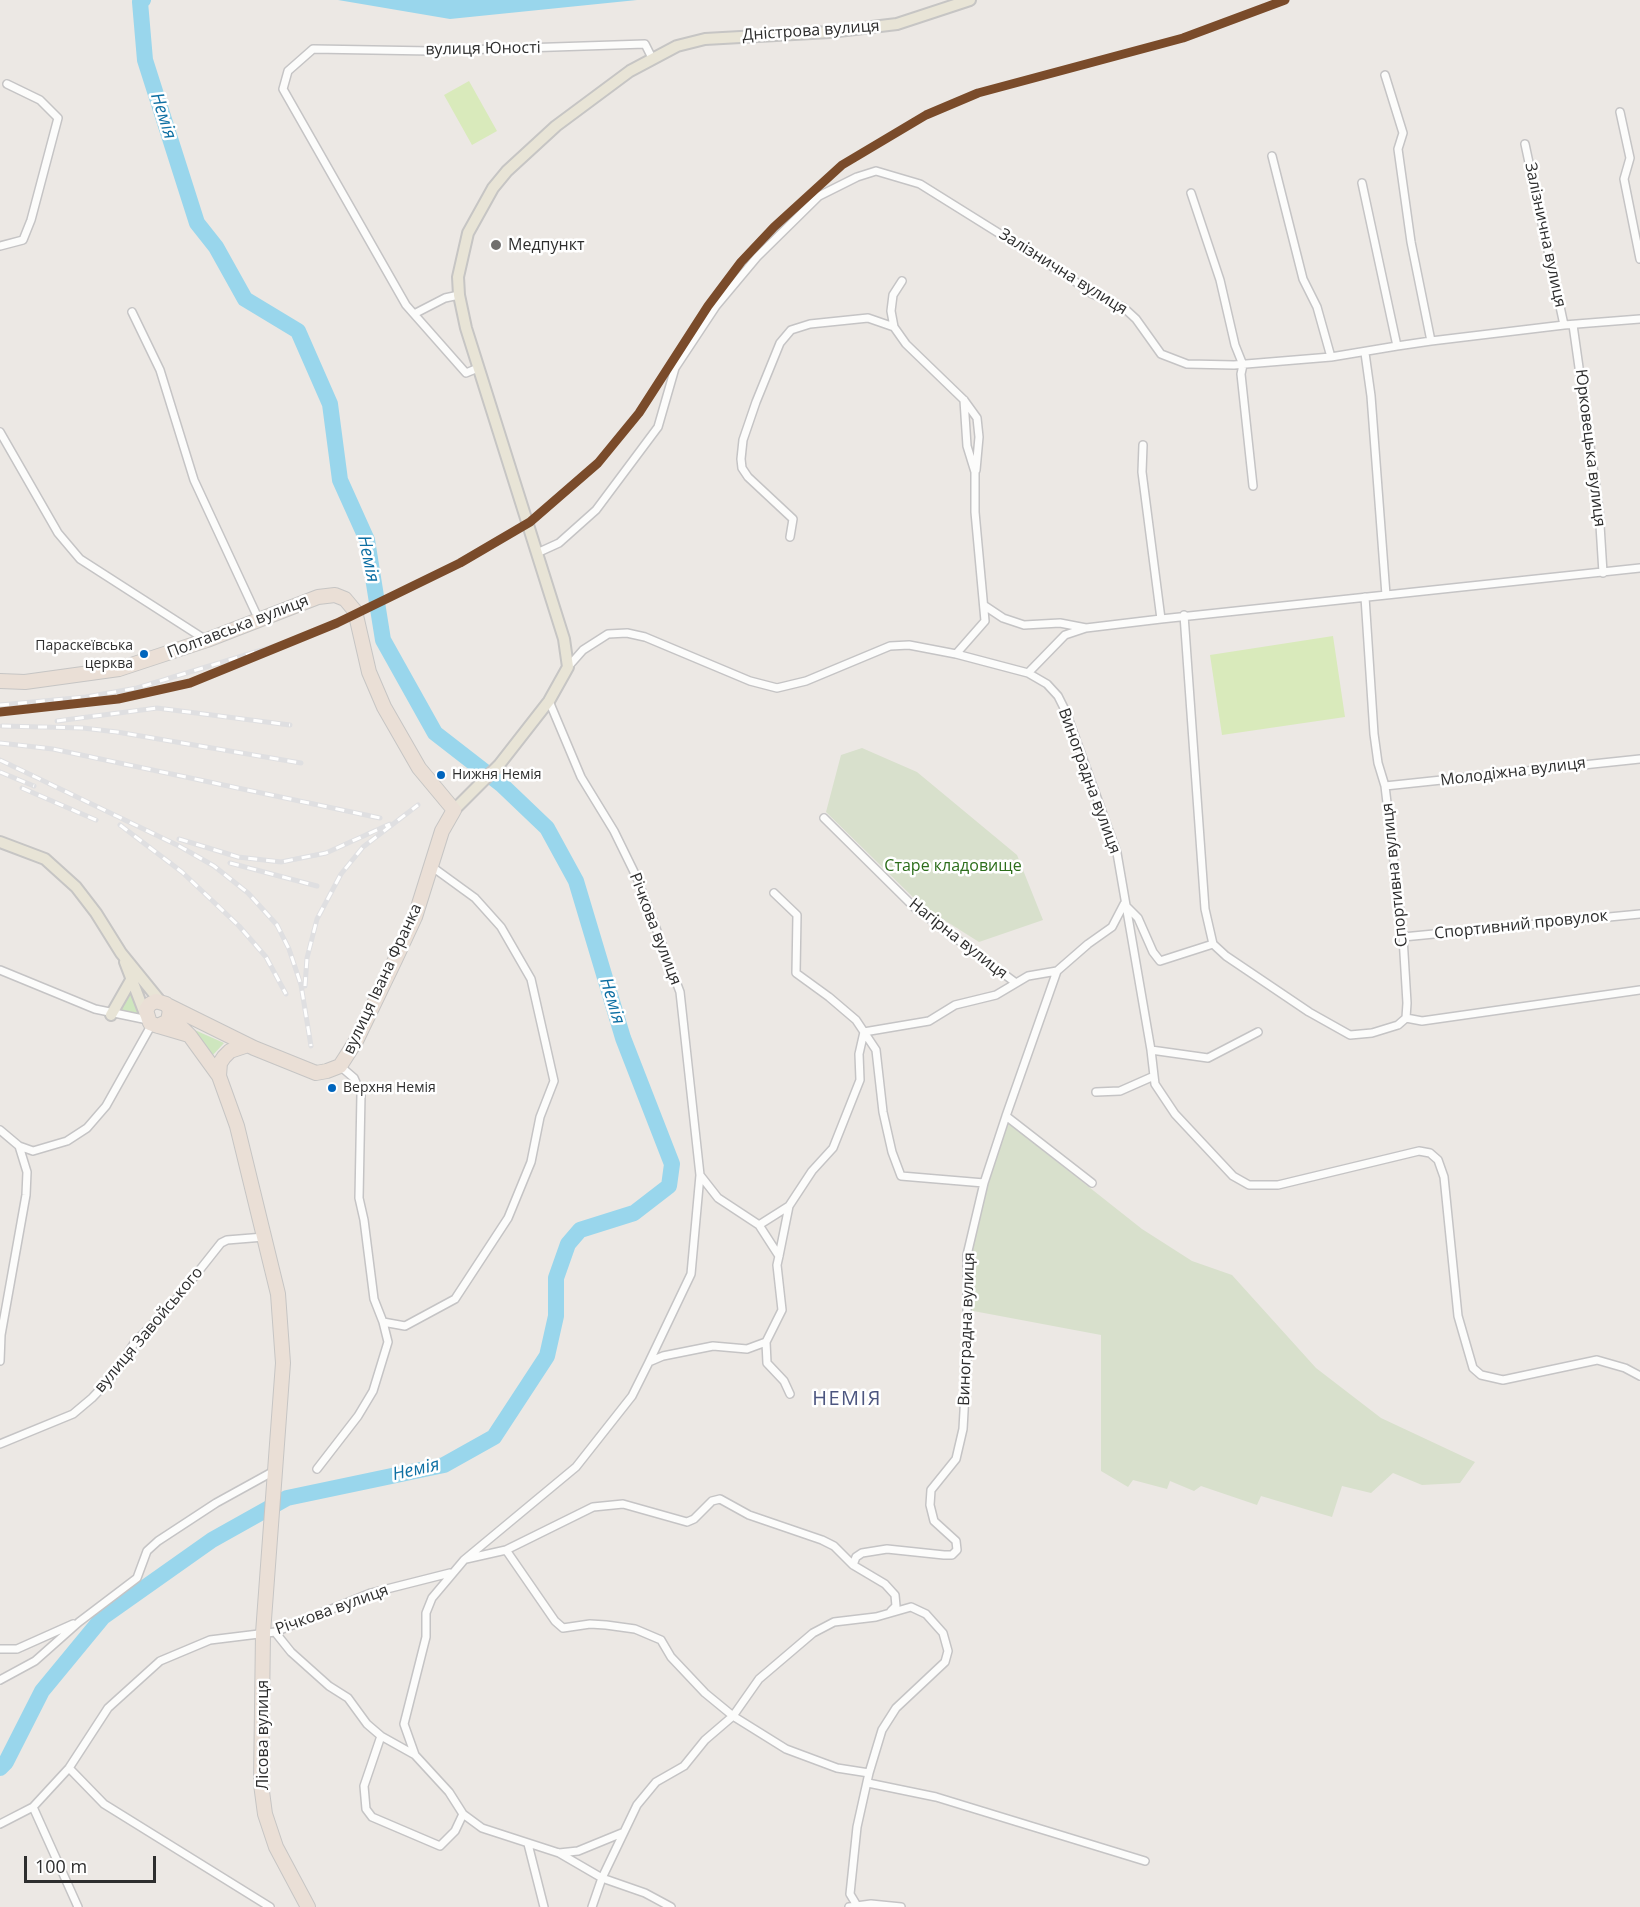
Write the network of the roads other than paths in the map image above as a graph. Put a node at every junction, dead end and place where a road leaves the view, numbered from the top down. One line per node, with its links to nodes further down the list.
1 (970, 0): 2 (main road, Дністрова вулиця)
2 (652, 58): 13 (main road); 15 (street, вулиця Юності)
3 (1385, 75): 20 (street)
4 (7, 84): 10 (street)
5 (1620, 112): 11 (street)
6 (1526, 144): 17 (street, Залізнична вулиця)
7 (1272, 156): 23 (street)
8 (1362, 183): 21 (street)
9 (1191, 194): 24 (street)
10 (0, 246)
11 (1640, 259)
12 (902, 281): 19 (street)
13 (459, 295): 15 (street); 25 (main road)
14 (132, 312): 40 (street)
15 (414, 314): 25 (street, вулиця Юності)
16 (1640, 319): 18 (street, Залізнична вулиця)
17 (1564, 325): 18 (street, Залізнична вулиця); 20 (street, Залізнична вулиця)
18 (1573, 325): 34 (street, Юрковецька вулиця)
19 (894, 327): 26 (street); 31 (street)
20 (1431, 340): 21 (street, Залізнична вулиця)
21 (1396, 346): 22 (street, Залізнична вулиця)
22 (1365, 353): 23 (street, Залізнична вулиця); 35 (street)
23 (1331, 357): 24 (street, Залізнична вулиця)
24 (1243, 364): 30 (street); 32 (street, Залізнична вулиця)
25 (478, 368): 32 (main road)
26 (964, 400): 29 (street); 29 (street)
27 (0, 432): 42 (street)
28 (1143, 445): 39 (street)
29 (975, 472): 37 (street)
30 (1253, 486)
31 (790, 537)
32 (537, 553): 44 (main road)
33 (1640, 568): 34 (street)
34 (1604, 573): 35 (street)
35 (1386, 595): 36 (street)
36 (1365, 597): 38 (street); 49 (street, Спортивна вулиця)
37 (984, 606): 41 (street); 43 (street)
38 (1184, 615): 39 (street); 58 (street)
39 (1161, 619): 41 (street)
40 (259, 620): 42 (highway, Полтавська вулиця); 50 (highway, Полтавська вулиця)
41 (1086, 628): 45 (street)
42 (207, 640): 46 (highway, Полтавська вулиця)
43 (956, 654): 44 (street); 45 (street)
44 (568, 667): 47 (main road)
45 (1028, 673): 55 (street, Виноградна вулиця)
46 (0, 681)
47 (549, 701): 50 (main road, вулиця Івана Франка); 81 (street, Річкова вулиця)
48 (1640, 759): 49 (street, Молодіжна вулиця)
49 (1385, 786): 57 (street, Спортивна вулиця)
50 (454, 810): 53 (highway, вулиця Івана Франка)
51 (824, 818): 63 (street, Нагірна вулиця)
52 (0, 842): 59 (main road)
53 (431, 866): 74 (highway, вулиця Івана Франка); 88 (street)
54 (774, 893): 69 (street)
55 (1124, 904): 58 (street); 61 (street, Виноградна вулиця); 73 (street, Виноградна вулиця)
56 (1640, 914): 57 (street, Спортивний провулок)
57 (1403, 937): 67 (street, Спортивна вулиця)
58 (1213, 944): 67 (street)
59 (122, 953): 62 (main road); 66 (main road)
60 (0, 970): 65 (street)
61 (1057, 971): 63 (street, Нагірна вулиця); 78 (street, Виноградна вулиця)
62 (132, 980): 65 (main road); 66 (main road)
63 (1016, 983): 69 (street, Нагірна вулиця)
64 (1640, 990): 67 (street)
65 (111, 1014): 66 (street)
66 (160, 1017): 68 (highway); 68 (highway); 71 (highway); 71 (highway); 80 (street)
67 (1406, 1018)
68 (201, 1022): 72 (highway)
69 (864, 1032): 83 (street); 84 (street)
70 (1258, 1032): 73 (street)
71 (190, 1036): 75 (highway)
72 (248, 1046): 74 (highway); 75 (highway)
73 (1151, 1050): 76 (street, Виноградна вулиця)
74 (340, 1066): 88 (street)
75 (219, 1076): 86 (highway)
76 (1154, 1076): 77 (street); 92 (street)
77 (1096, 1092)
78 (1006, 1116): 82 (street); 83 (street, Виноградна вулиця)
79 (0, 1130): 80 (street)
80 (19, 1146): 90 (street)
81 (700, 1174): 85 (street); 91 (street, Річкова вулиця)
82 (1092, 1183)
83 (984, 1184): 99 (street, Виноградна вулиця)
84 (789, 1206): 85 (street); 87 (street)
85 (759, 1226): 87 (street)
86 (264, 1237): 94 (street, вулиця Завойського); 96 (highway, Лісова вулиця)
87 (778, 1256): 89 (street)
88 (383, 1322): 95 (street)
89 (766, 1342): 91 (street); 93 (street)
90 (0, 1361)
91 (649, 1362): 98 (street, Річкова вулиця)
92 (1640, 1376)
93 (790, 1394)
94 (0, 1444)
95 (317, 1469)
96 (275, 1471): 102 (street); 103 (highway, Лісова вулиця)
97 (506, 1550): 98 (street); 99 (street); 106 (street)
98 (464, 1560): 100 (street, Річкова вулиця)
99 (853, 1565): 101 (street)
100 (450, 1573): 103 (street, Річкова вулиця); 108 (street, Річкова вулиця)
101 (889, 1613): 106 (street); 110 (street)
102 (79, 1622): 104 (street); 105 (street)
103 (269, 1632): 107 (street); 109 (street, Річкова вулиця); 123 (highway, Лісова вулиця)
104 (0, 1649)
105 (0, 1680)
106 (733, 1716): 110 (street); 115 (street)
107 (381, 1736): 108 (street); 113 (street)
108 (415, 1755): 113 (street)
109 (69, 1768): 112 (street, Річкова вулиця); 122 (street)
110 (868, 1773): 111 (street)
111 (868, 1783): 118 (street); 120 (street)
112 (33, 1807): 114 (street, Річкова вулиця); 121 (street)
113 (463, 1814): 116 (street)
114 (0, 1824)
115 (623, 1833): 117 (street); 119 (street)
116 (528, 1844): 117 (street); 124 (street)
117 (559, 1853): 119 (street)
118 (1145, 1861)
119 (602, 1878): 125 (street); 126 (street)
120 (853, 1906): 127 (street)
121 (78, 1907)
122 (270, 1907)
123 (308, 1907)
124 (544, 1907)
125 (592, 1907)
126 (671, 1907)
127 (901, 1907)

